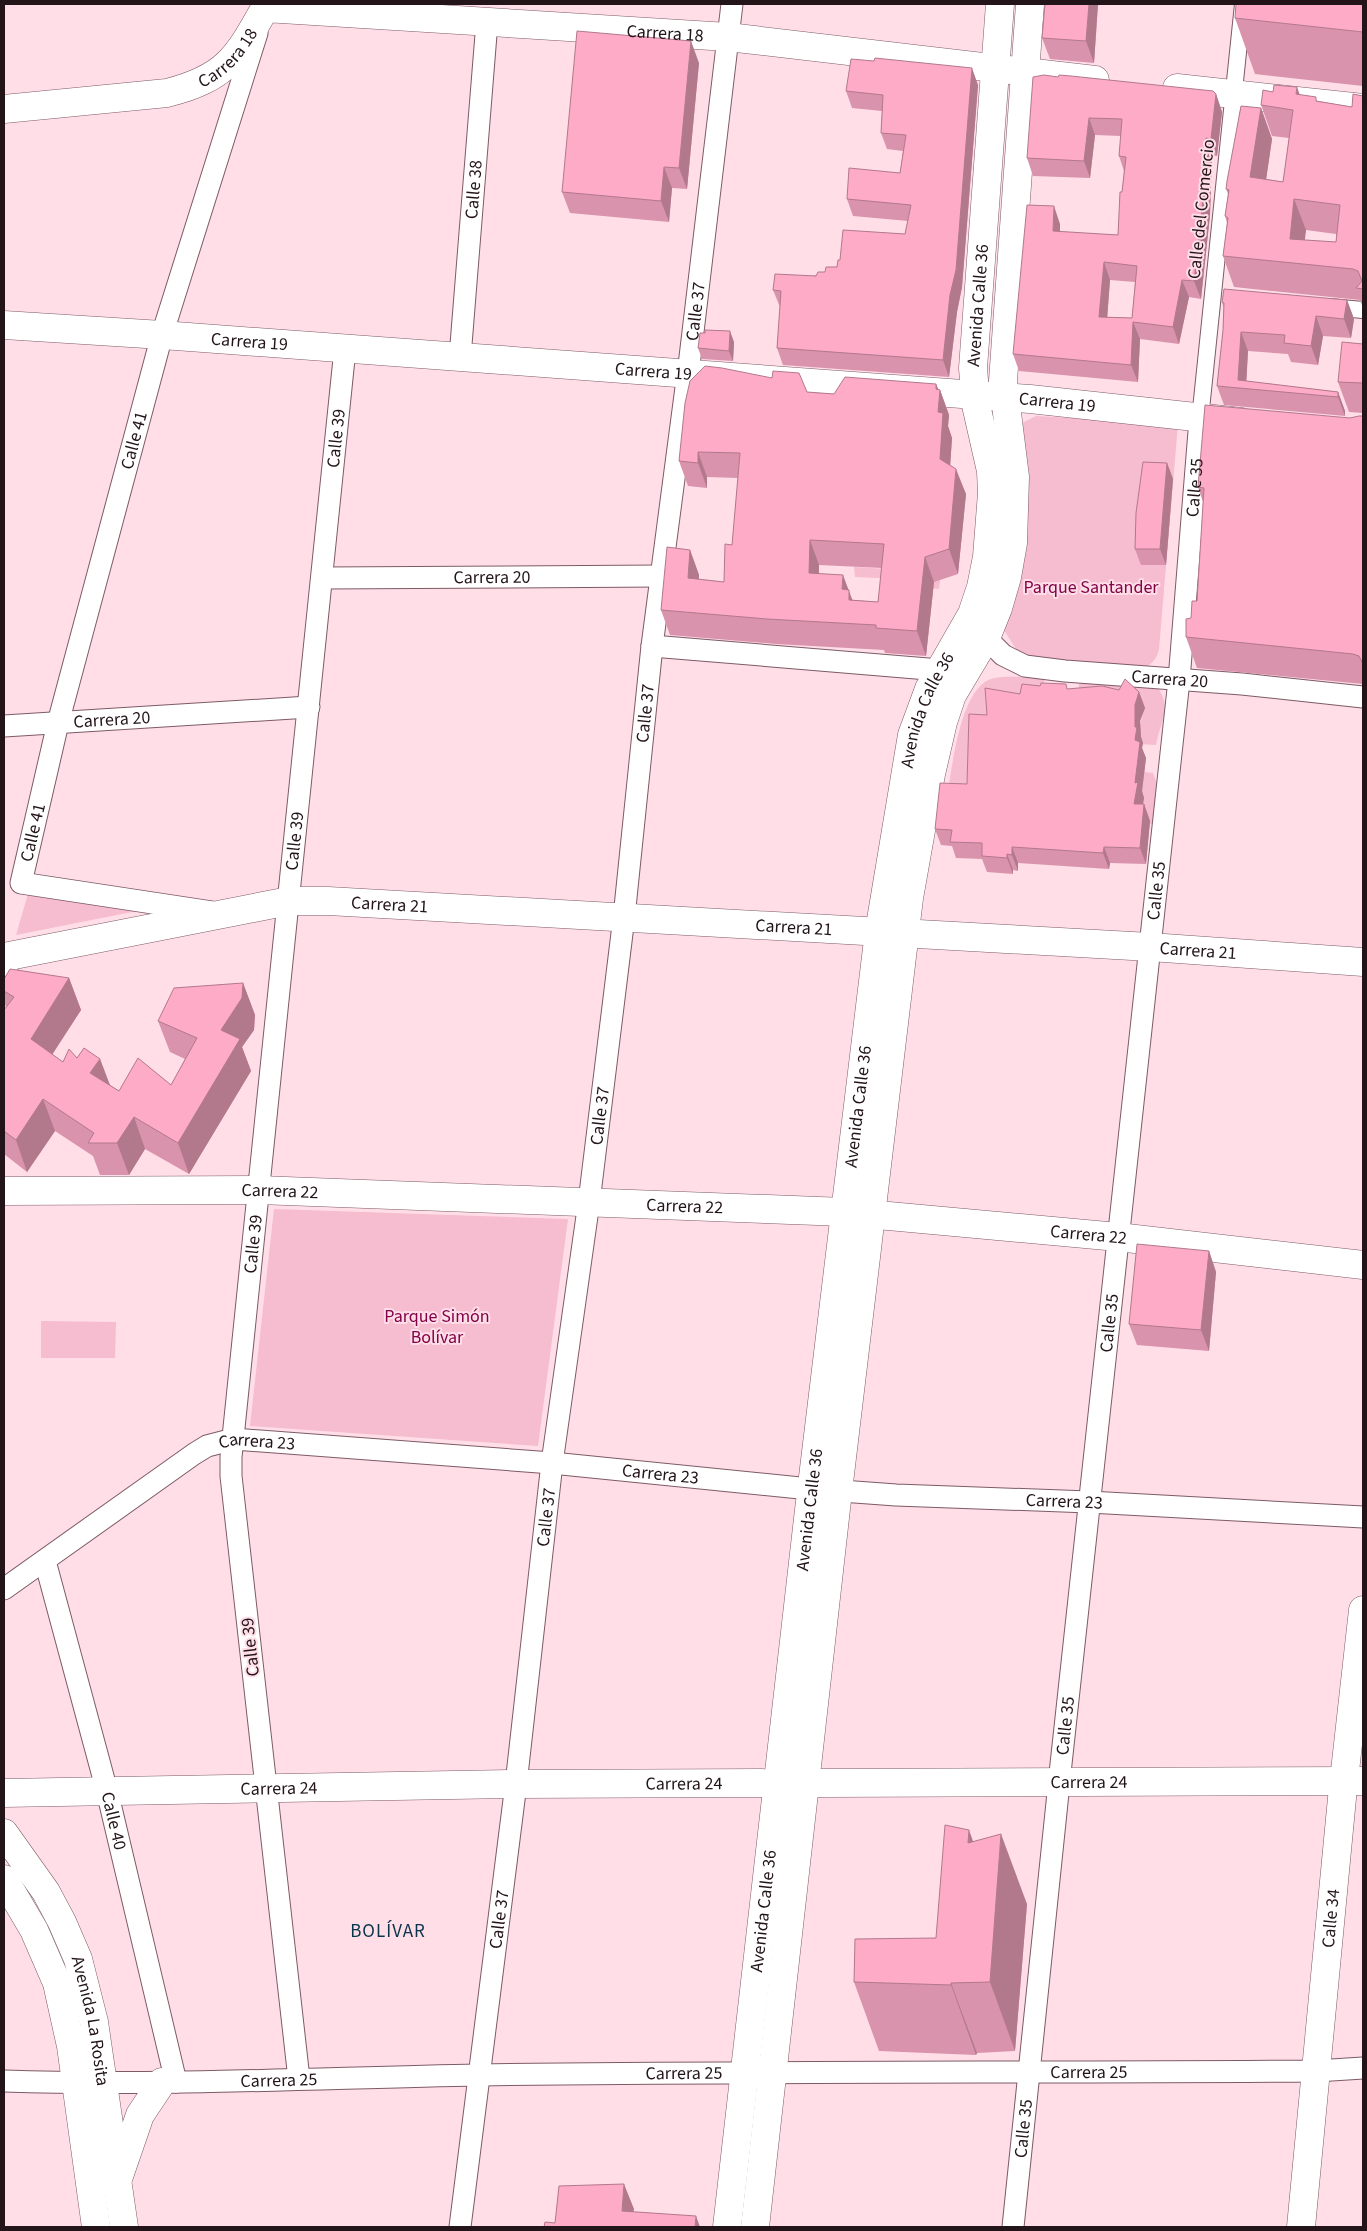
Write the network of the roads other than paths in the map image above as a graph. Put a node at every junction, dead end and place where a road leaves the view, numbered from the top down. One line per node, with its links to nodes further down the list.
1 (732, 4): 7 (street, Calle 37)
2 (1000, 4): 8 (street, Avenida Calle 36)
3 (1030, 4): 9 (street, Avenida Calle 36)
4 (1243, 4): 12 (street, Calle del Comercio)
5 (265, 6): 6 (street, Carrera 18); 14 (street, Carrera 18); 18 (street, Calle 41)
6 (487, 22): 7 (street, Carrera 18); 20 (street, Calle 38)
7 (728, 38): 8 (street, Carrera 18); 21 (street, Calle 37)
8 (995, 69): 9 (street, Carrera 18); 22 (street, Avenida Calle 36)
9 (1025, 72): 10 (street, Carrera 18); 23 (street, Avenida Calle 36)
10 (1116, 82)
11 (1155, 86): 12 (street)
12 (1234, 94): 13 (street); 24 (street, Calle del Comercio)
13 (1363, 108)
14 (4, 109)
15 (1317, 305): 16 (street)
16 (1363, 310)
17 (4, 325): 18 (street, Carrera 19)
18 (162, 335): 19 (street, Carrera 19); 34 (street, Calle 41)
19 (345, 349): 20 (street, Carrera 19); 27 (street, Calle 39)
20 (460, 357): 21 (street, Carrera 19)
21 (687, 374): 22 (street, Carrera 19); 26 (street, Calle 37)
22 (974, 395): 23 (street, Carrera 19); 30 (street, Avenida Calle 36)
23 (1004, 397): 24 (street, Carrera 19); 28 (street, Avenida Calle 36)
24 (1200, 419): 25 (street, Carrera 19); 31 (street, Calle 35)
25 (1267, 424)
26 (661, 576): 27 (street, Carrera 20); 29 (street, Calle 37)
27 (322, 578): 33 (street, Calle 39)
28 (986, 638): 31 (street, Carrera 20); 40 (street, Avenida Calle 36)
29 (652, 646): 30 (street); 39 (street, Calle 37)
30 (940, 670): 40 (street, Avenida Calle 36)
31 (1179, 680): 32 (street, Carrera 20); 41 (street, Calle 35)
32 (1363, 697)
33 (309, 708): 34 (street, Carrera 20); 37 (street, Calle 39)
34 (58, 723): 35 (street, Carrera 20); 36 (street, Calle 41)
35 (4, 726)
36 (22, 883): 38 (street, Carrera 21)
37 (289, 901): 38 (street, Carrera 21); 39 (street, Carrera 21); 45 (street, Calle 39)
38 (227, 914): 42 (street, Carrera 21)
39 (624, 917): 40 (street, Carrera 21); 47 (street, Calle 37)
40 (892, 932): 41 (street, Carrera 21); 48 (street, Avenida Calle 36)
41 (1150, 947): 43 (street, Carrera 21); 49 (street, Calle 35)
42 (6, 957): 44 (street)
43 (1363, 962)
44 (4, 984)
45 (259, 1190): 46 (street, Carrera 22); 47 (street, Carrera 22); 51 (street, Calle 39)
46 (4, 1191)
47 (588, 1202): 48 (street, Carrera 22); 52 (street, Calle 37)
48 (858, 1214): 49 (street, Carrera 22); 53 (street, Avenida Calle 36)
49 (1118, 1237): 50 (street, Carrera 22); 54 (street, Calle 35)
50 (1363, 1265)
51 (234, 1439): 52 (street, Carrera 23); 56 (street, Carrera 23); 64 (street, Calle 39)
52 (552, 1463): 53 (street, Carrera 23); 63 (street, Calle 37)
53 (825, 1490): 54 (street, Carrera 23); 60 (street, Avenida Calle 36); 62 (street, Avenida Calle 36)
54 (1090, 1502): 55 (street, Carrera 23); 61 (street, Calle 35)
55 (1363, 1517)
56 (45, 1561): 57 (street, Carrera 23); 65 (street, Calle 40)
57 (4, 1589)
58 (1363, 1610): 59 (street, Calle 34)
59 (1354, 1781): 61 (street, Carrera 24); 70 (street, Calle 34)
60 (778, 1782): 62 (street, Carrera 24); 63 (street, Carrera 24); 71 (street, Avenida Calle 36)
61 (1059, 1782): 62 (street, Carrera 24); 73 (street, Calle 35)
62 (805, 1783): 72 (street, Avenida Calle 36)
63 (516, 1784): 64 (street, Carrera 24); 74 (street, Calle 37)
64 (266, 1788): 65 (street, Carrera 24); 75 (street, Calle 39)
65 (107, 1791): 66 (street, Carrera 24); 79 (street, Calle 40)
66 (4, 1793)
67 (4, 1833): 78 (street, Avenida La Rosita)
68 (4, 1880): 77 (street, Avenida La Rosita)
69 (1363, 2068): 70 (street, Carrera 25)
70 (1316, 2071): 73 (street, Carrera 25); 87 (street, Calle 34)
71 (744, 2073): 72 (street, Carrera 25); 74 (street, Carrera 25); 84 (street, Avenida Calle 36)
72 (772, 2073): 73 (street, Carrera 25); 85 (street, Avenida Calle 36)
73 (1029, 2073): 86 (street, Calle 35)
74 (479, 2075): 75 (street, Carrera 25); 83 (street, Calle 37)
75 (299, 2079): 79 (street, Carrera 25)
76 (4, 2081): 77 (street, Carrera 25)
77 (76, 2082): 78 (street, Carrera 25); 81 (street, Avenida La Rosita)
78 (103, 2082): 79 (street, Carrera 25); 80 (street, Avenida La Rosita)
79 (169, 2082): 80 (street)
80 (117, 2182): 82 (street, Avenida La Rosita)
81 (96, 2227)
82 (124, 2227)
83 (460, 2227)
84 (727, 2227)
85 (755, 2227)
86 (1014, 2227)
87 (1300, 2227)

